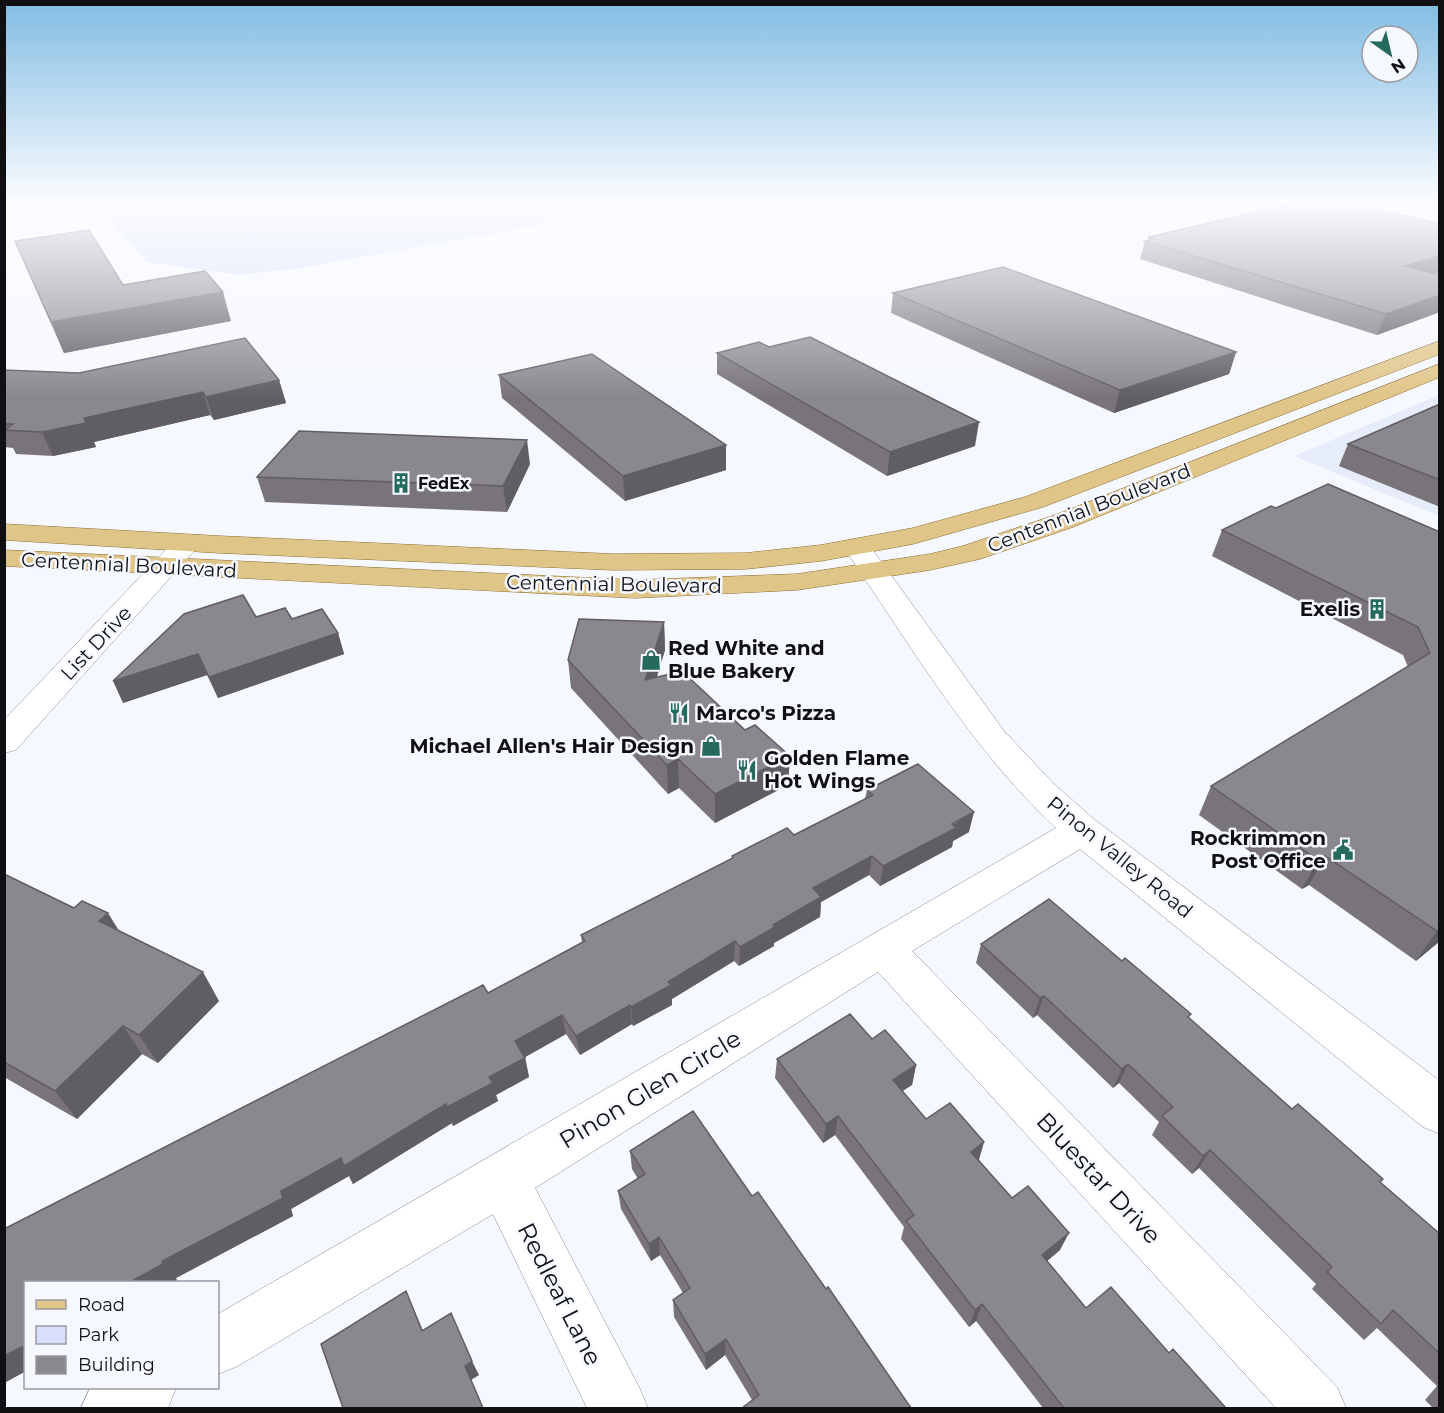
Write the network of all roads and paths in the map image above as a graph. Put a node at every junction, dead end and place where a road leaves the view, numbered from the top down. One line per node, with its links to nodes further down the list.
1 (1440, 346): 6 (main road, Centennial Boulevard)
2 (1440, 370): 6 (main road, Centennial Boulevard)
3 (4, 532): 4 (main road, Centennial Boulevard)
4 (186, 544): 6 (main road, Centennial Boulevard); 7 (street, List Drive)
5 (4, 558): 7 (main road, Centennial Boulevard)
6 (865, 560): 7 (main road, Centennial Boulevard); 9 (street, Pinon Valley Road)
7 (165, 567): 8 (street, List Drive)
8 (4, 742)
9 (1082, 830): 10 (street, Pinon Glen Circle); 11 (street, Pinon Valley Road)
10 (882, 948): 12 (street, Pinon Glen Circle); 17 (street, Bluestar Drive)
11 (1440, 1111)
12 (503, 1179): 13 (street, Pinon Glen Circle); 16 (street, Redleaf Lane)
13 (219, 1345)
14 (145, 1389): 15 (street)
15 (111, 1408)
16 (618, 1408)
17 (1316, 1408)

